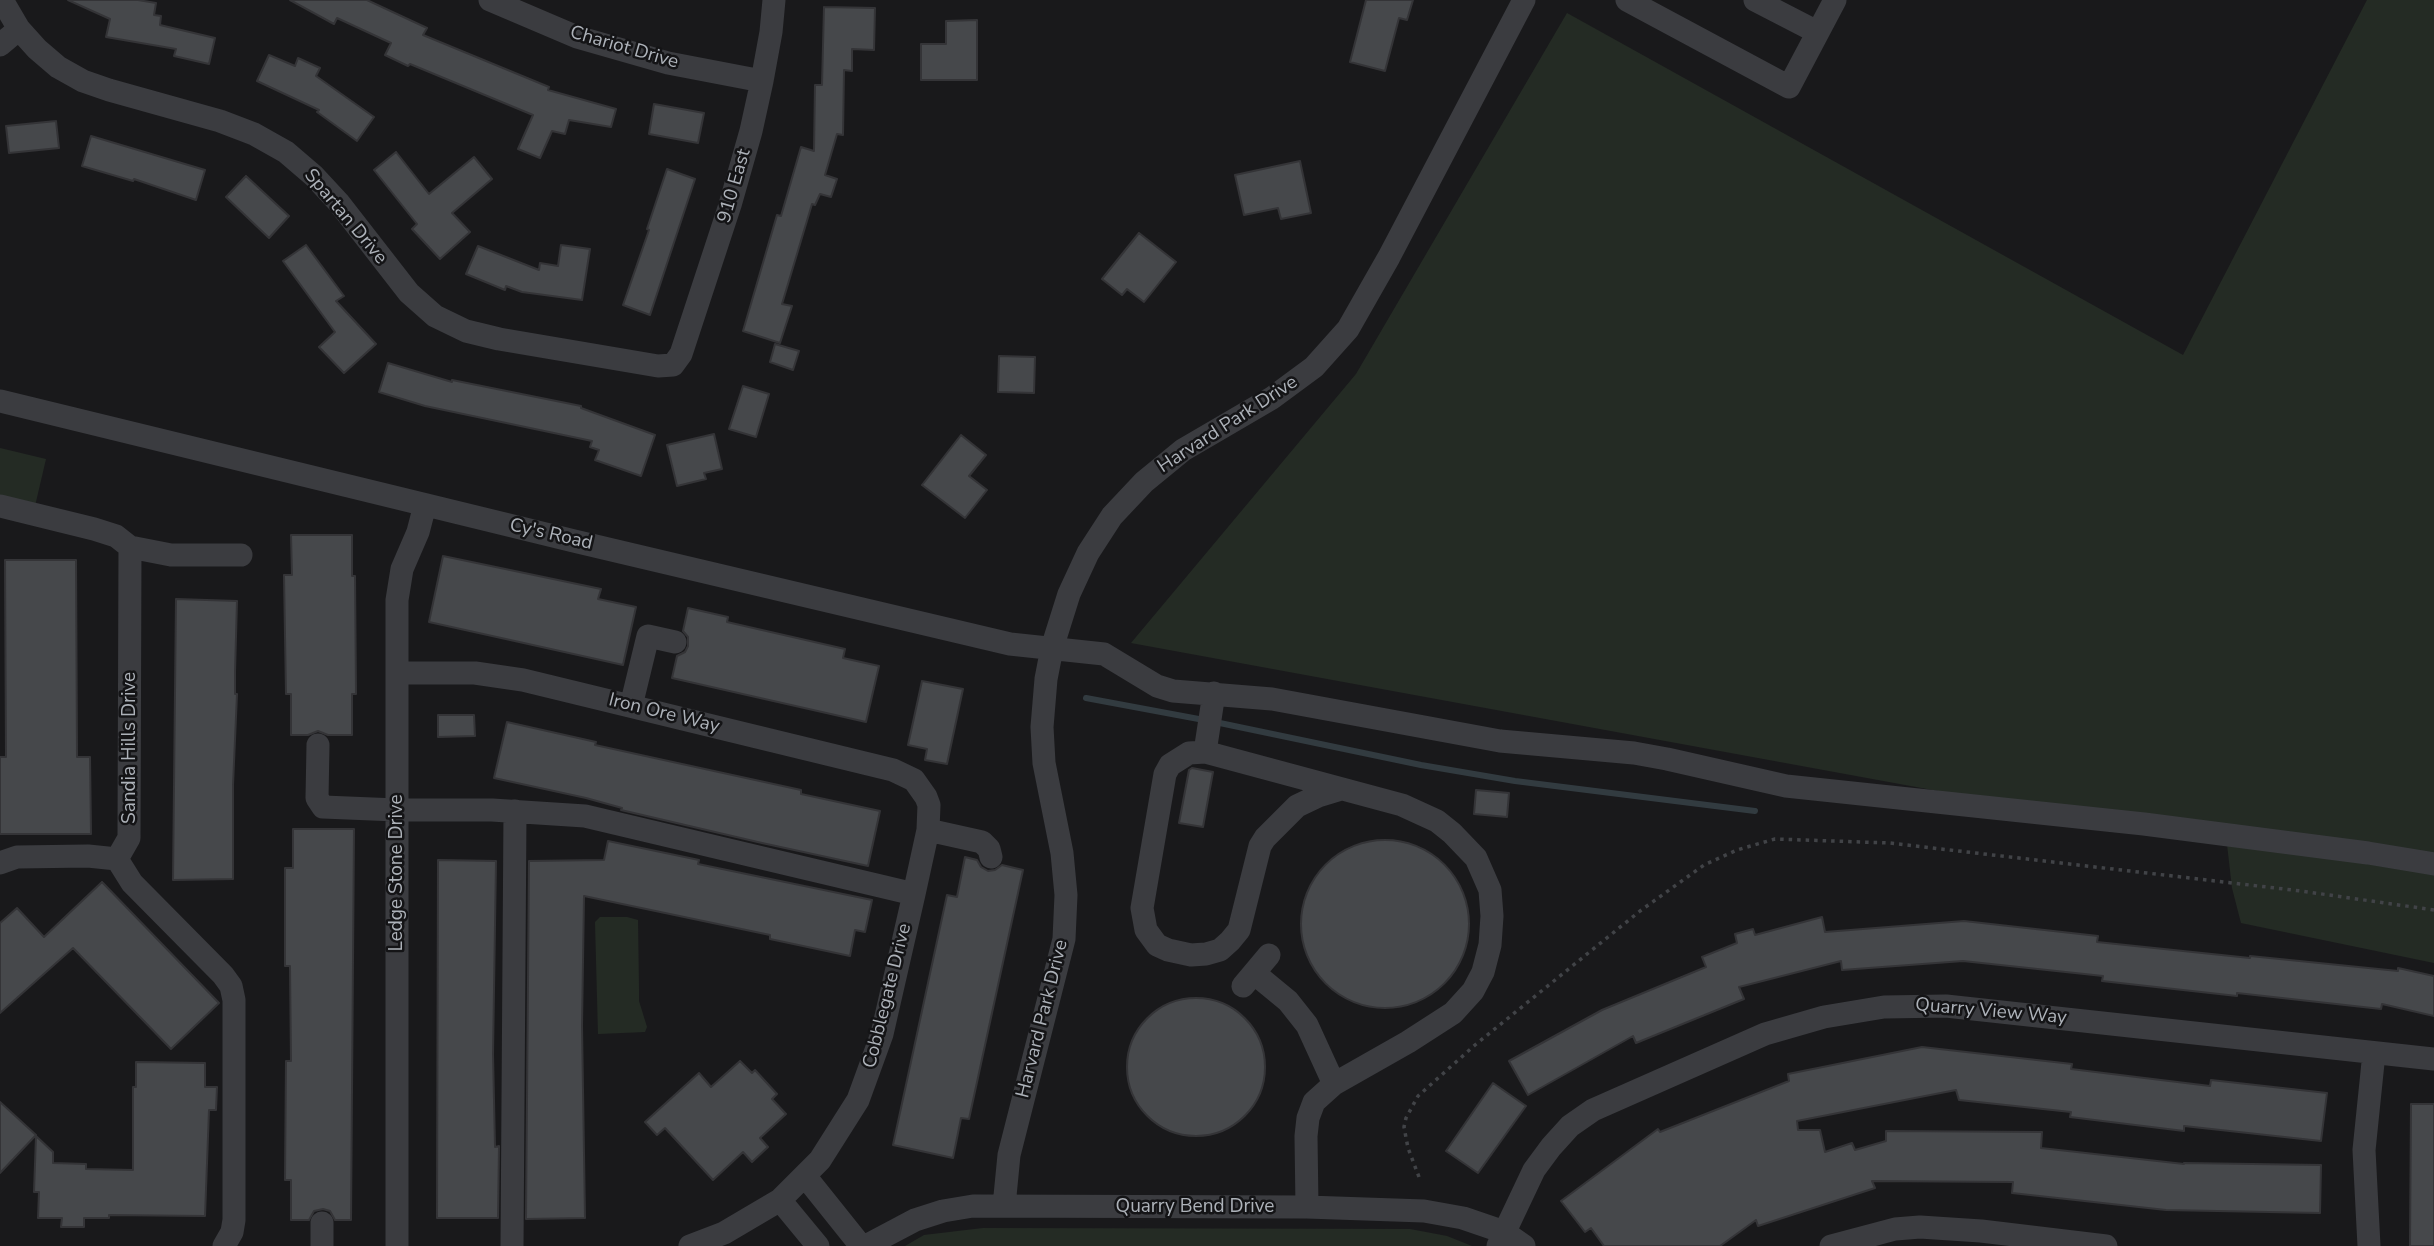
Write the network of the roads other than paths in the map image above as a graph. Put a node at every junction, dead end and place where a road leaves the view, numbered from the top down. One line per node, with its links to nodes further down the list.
1 (2, 0): 8 (street, Spartan Drive)
2 (774, 0): 11 (street, 910 East)
3 (1524, 0): 19 (street, Harvard Park Drive)
4 (1628, 0): 9 (street)
5 (1835, 0): 9 (street)
6 (496, 1): 11 (street, Chariot Drive)
7 (1760, 1): 9 (street)
8 (19, 29): 10 (street); 12 (street, Spartan Drive)
9 (1817, 32)
10 (0, 46)
11 (762, 80): 12 (street, 910 East)
12 (673, 365)
13 (0, 401): 14 (street, Cy's Road)
14 (425, 505): 19 (street, Cy's Road); 20 (street, Ledge Stone Drive)
15 (0, 506): 16 (street)
16 (130, 547): 17 (street); 31 (street, Sandia Hills Drive)
17 (241, 555)
18 (675, 642): 21 (street)
19 (1052, 648): 22 (street, Cy's Road); 41 (street, Harvard Park Drive)
20 (397, 673): 21 (street, Iron Ore Way); 27 (street, Ledge Stone Drive)
21 (631, 706): 26 (street, Iron Ore Way)
22 (1212, 712): 24 (street); 33 (street)
23 (318, 745): 27 (street)
24 (1205, 752): 25 (street); 25 (street)
25 (1341, 789): 38 (street)
26 (922, 790): 29 (street, Cobblegate Drive)
27 (397, 810): 28 (street); 49 (street, Ledge Stone Drive)
28 (515, 811): 34 (street); 50 (street)
29 (928, 830): 30 (street); 34 (street, Cobblegate Drive)
30 (991, 857)
31 (117, 859): 32 (street); 47 (street)
32 (0, 863)
33 (2434, 864)
34 (914, 894): 39 (street, Cobblegate Drive)
35 (1269, 955): 38 (street)
36 (2374, 1053): 37 (street, Quarry View Way); 45 (street, Quarry View Way); 58 (street)
37 (2434, 1059)
38 (1334, 1084): 42 (street)
39 (805, 1176): 40 (street, Cobblegate Drive); 53 (street)
40 (780, 1200): 51 (street, Cobblegate Drive); 52 (street)
41 (1004, 1206): 42 (street, Quarry Bend Drive); 54 (street, Quarry Bend Drive)
42 (1307, 1207): 45 (street, Quarry Bend Drive)
43 (322, 1223): 48 (street)
44 (1949, 1237): 46 (street); 56 (street)
45 (1501, 1239): 55 (street, Quarry Bend Drive)
46 (2061, 1244): 57 (street)
47 (224, 1246)
48 (322, 1246)
49 (397, 1246)
50 (512, 1246)
51 (690, 1246)
52 (818, 1246)
53 (861, 1246)
54 (866, 1246)
55 (1524, 1246)
56 (1832, 1246)
57 (2106, 1246)
58 (2369, 1246)

